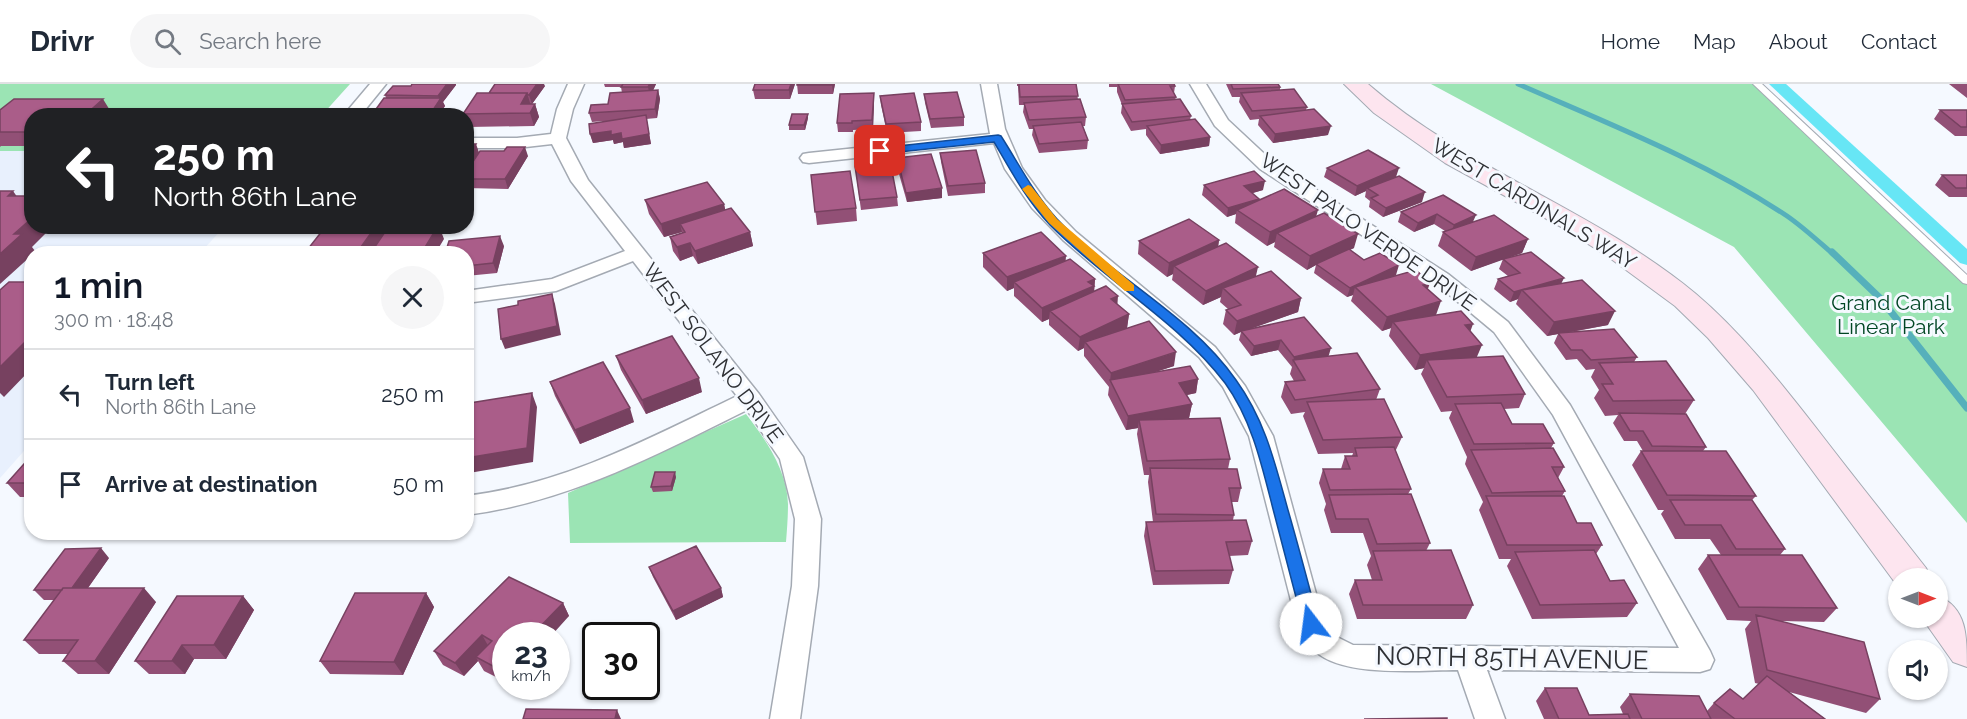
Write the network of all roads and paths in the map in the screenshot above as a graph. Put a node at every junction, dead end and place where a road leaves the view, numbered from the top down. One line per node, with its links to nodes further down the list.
1 (378, 84): 7 (street)
2 (576, 84): 8 (street)
3 (989, 84): 9 (street)
4 (1198, 84): 21 (street, WEST PALO VERDE DRIVE)
5 (1355, 84): 17 (main road, WEST CARDINALS WAY)
6 (1757, 84): 13 (lane)
7 (358, 108)
8 (558, 138): 10 (street); 12 (street, WEST SOLANO DRIVE)
9 (998, 138): 11 (street); 20 (street, NORTH 85TH AVENUE)
10 (474, 143)
11 (809, 158)
12 (637, 254): 14 (street); 15 (street, WEST SOLANO DRIVE)
13 (1967, 281)
14 (474, 296)
15 (751, 399): 16 (street); 22 (street, WEST SOLANO DRIVE)
16 (474, 505)
17 (1905, 568)
18 (1948, 625): 19 (main road)
19 (1967, 650)
20 (1468, 658): 21 (street, NORTH 85TH AVENUE); 23 (street)
21 (1700, 660)
22 (785, 719)
23 (1490, 719)

